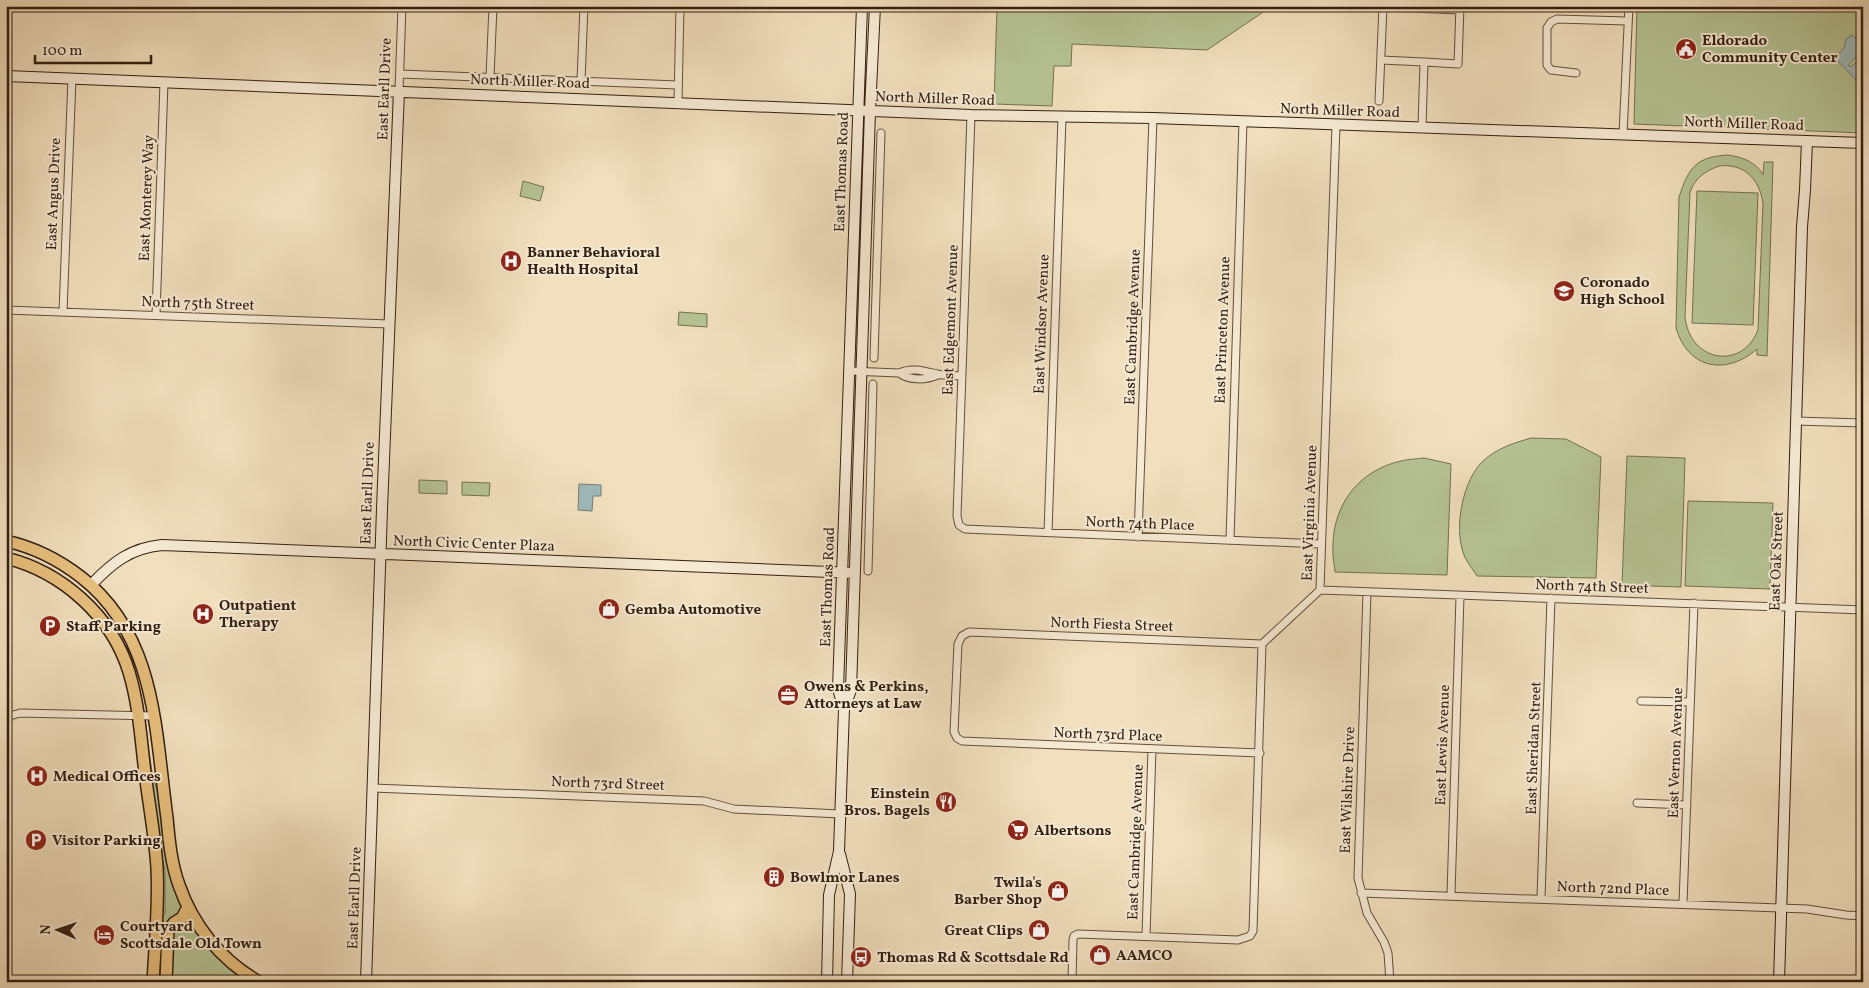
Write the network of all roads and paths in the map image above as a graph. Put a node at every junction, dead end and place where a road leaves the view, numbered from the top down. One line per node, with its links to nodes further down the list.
1 (402, 6): 14 (street, East Earll Drive)
2 (493, 6): 16 (street)
3 (584, 6): 18 (street)
4 (680, 6): 20 (street)
5 (862, 6): 24 (street, East Thomas Road)
6 (875, 6): 25 (street, East Thomas Road)
7 (1629, 6): 10 (street)
8 (1384, 7): 9 (street); 11 (street)
9 (1460, 8): 12 (street)
10 (1627, 21): 13 (street); 33 (street)
11 (1381, 60): 12 (street); 22 (street)
12 (1424, 62): 31 (street)
13 (1576, 72)
14 (400, 74): 16 (street, North Miller Road); 21 (street, East Earll Drive)
15 (6, 76): 17 (street, North Miller Road)
16 (490, 77): 18 (street, North Miller Road)
17 (72, 78): 19 (street, North Miller Road); 38 (street, East Angus Drive)
18 (582, 81): 20 (street, North Miller Road)
19 (164, 82): 21 (street, North Miller Road); 39 (street, East Monterey Way)
20 (678, 85): 23 (street)
21 (399, 91): 23 (street, North Miller Road); 40 (street, East Earll Drive)
22 (1379, 101)
23 (678, 102): 24 (street, North Miller Road)
24 (859, 110): 25 (street, North Miller Road); 41 (street, East Thomas Road)
25 (870, 111): 26 (street, North Miller Road); 36 (street, East Thomas Road)
26 (971, 115): 27 (street, North Miller Road); 47 (street, East Edgemont Avenue)
27 (1062, 117): 28 (street, North Miller Road); 57 (street, East Windsor Avenue)
28 (1153, 118): 29 (street, North Miller Road); 58 (street, East Cambridge Avenue)
29 (1243, 121): 30 (street, North Miller Road); 59 (street, East Princeton Avenue)
30 (1336, 125): 31 (street, North Miller Road); 61 (street, East Virginia Avenue)
31 (1422, 127): 33 (street, North Miller Road)
32 (881, 133): 36 (street, East Thomas Road)
33 (1624, 134): 34 (street, North Miller Road)
34 (1807, 141): 35 (street, North Miller Road); 52 (street, East Oak Street)
35 (1863, 143)
36 (874, 186): 42 (street, East Thomas Road); 43 (street, East Thomas Road)
37 (6, 310): 38 (street, North 75th Street)
38 (63, 312): 39 (street, North 75th Street)
39 (156, 315): 40 (street, North 75th Street)
40 (389, 324): 62 (street, East Earll Drive)
41 (851, 340): 42 (street); 45 (street, East Thomas Road)
42 (864, 340): 43 (street); 46 (street, East Thomas Road)
43 (875, 340): 44 (street, East Thomas Road)
44 (874, 358)
45 (850, 371): 46 (street); 49 (street, East Thomas Road)
46 (863, 372): 47 (street); 50 (street, East Thomas Road)
47 (962, 376): 56 (street, East Edgemont Avenue)
48 (873, 384): 51 (street)
49 (849, 404): 50 (street); 65 (street, East Thomas Road)
50 (862, 405): 51 (street); 54 (street, East Thomas Road)
51 (873, 405): 55 (street)
52 (1796, 421): 53 (street); 74 (street, East Oak Street)
53 (1863, 423)
54 (857, 512): 55 (street); 66 (street, East Thomas Road)
55 (870, 512): 64 (street)
56 (959, 525): 57 (street, North 74th Place)
57 (1048, 533): 58 (street, North 74th Place)
58 (1138, 537): 59 (street, North 74th Place)
59 (1230, 540): 61 (street, North 74th Place)
60 (6, 541): 67 (main road)
61 (1321, 544): 68 (street, East Virginia Avenue)
62 (380, 555): 65 (street, North Civic Center Plaza); 67 (street, North Civic Center Plaza); 86 (street, East Earll Drive)
63 (6, 558): 71 (main road)
64 (868, 571)
65 (842, 572): 66 (street, North Civic Center Plaza); 79 (street, East Thomas Road)
66 (855, 572): 79 (street, East Thomas Road)
67 (91, 585): 71 (street, North Civic Center Plaza); 80 (main road)
68 (1320, 590): 69 (street, North 74th Street); 76 (street, East Virginia Avenue)
69 (1368, 592): 70 (street, North 74th Street); 92 (street, East Wilshire Drive)
70 (1460, 596): 72 (street, North 74th Street); 93 (street, East Lewis Avenue)
71 (80, 597): 81 (main road)
72 (1551, 598): 73 (street, North 74th Street); 94 (street, East Sheridan Street)
73 (1694, 603): 74 (street, North 74th Street); 78 (street, East Vernon Avenue)
74 (1789, 607): 75 (street, North 74th Street); 97 (street, East Oak Street)
75 (1863, 610)
76 (1262, 644): 83 (street, North Fiesta Street); 85 (street)
77 (1641, 701): 78 (street)
78 (1690, 702): 88 (street, East Vernon Avenue)
79 (844, 709): 89 (street, East Thomas Road)
80 (154, 716): 81 (street); 96 (main road)
81 (138, 717): 82 (street); 91 (main road)
82 (6, 724)
83 (957, 738): 84 (street, North 73rd Place)
84 (1152, 749): 85 (street, North 73rd Place); 100 (street, East Cambridge Avenue)
85 (1260, 753): 100 (street)
86 (373, 788): 89 (street, North 73rd Street); 104 (street, East Earll Drive)
87 (1637, 803): 88 (street)
88 (1687, 805): 95 (street, East Vernon Avenue)
89 (840, 814): 90 (street, East Thomas Road)
90 (839, 851): 105 (street, East Thomas Road); 106 (street, East Thomas Road)
91 (156, 859): 99 (main road); 101 (main road)
92 (1361, 893): 93 (street, North 72nd Place); 108 (street, East Wilshire Drive)
93 (1451, 896): 94 (street, North 72nd Place)
94 (1541, 898): 95 (street, North 72nd Place)
95 (1683, 904): 97 (street, North 72nd Place)
96 (188, 907): 99 (main road); 103 (main road)
97 (1781, 908): 98 (street, North 72nd Place); 109 (street, East Oak Street)
98 (1863, 916)
99 (174, 923): 102 (main road)
100 (1146, 936): 107 (street)
101 (153, 982)
102 (166, 982)
103 (258, 982)
104 (366, 982)
105 (826, 982)
106 (847, 982)
107 (1072, 982)
108 (1390, 982)
109 (1779, 982)

